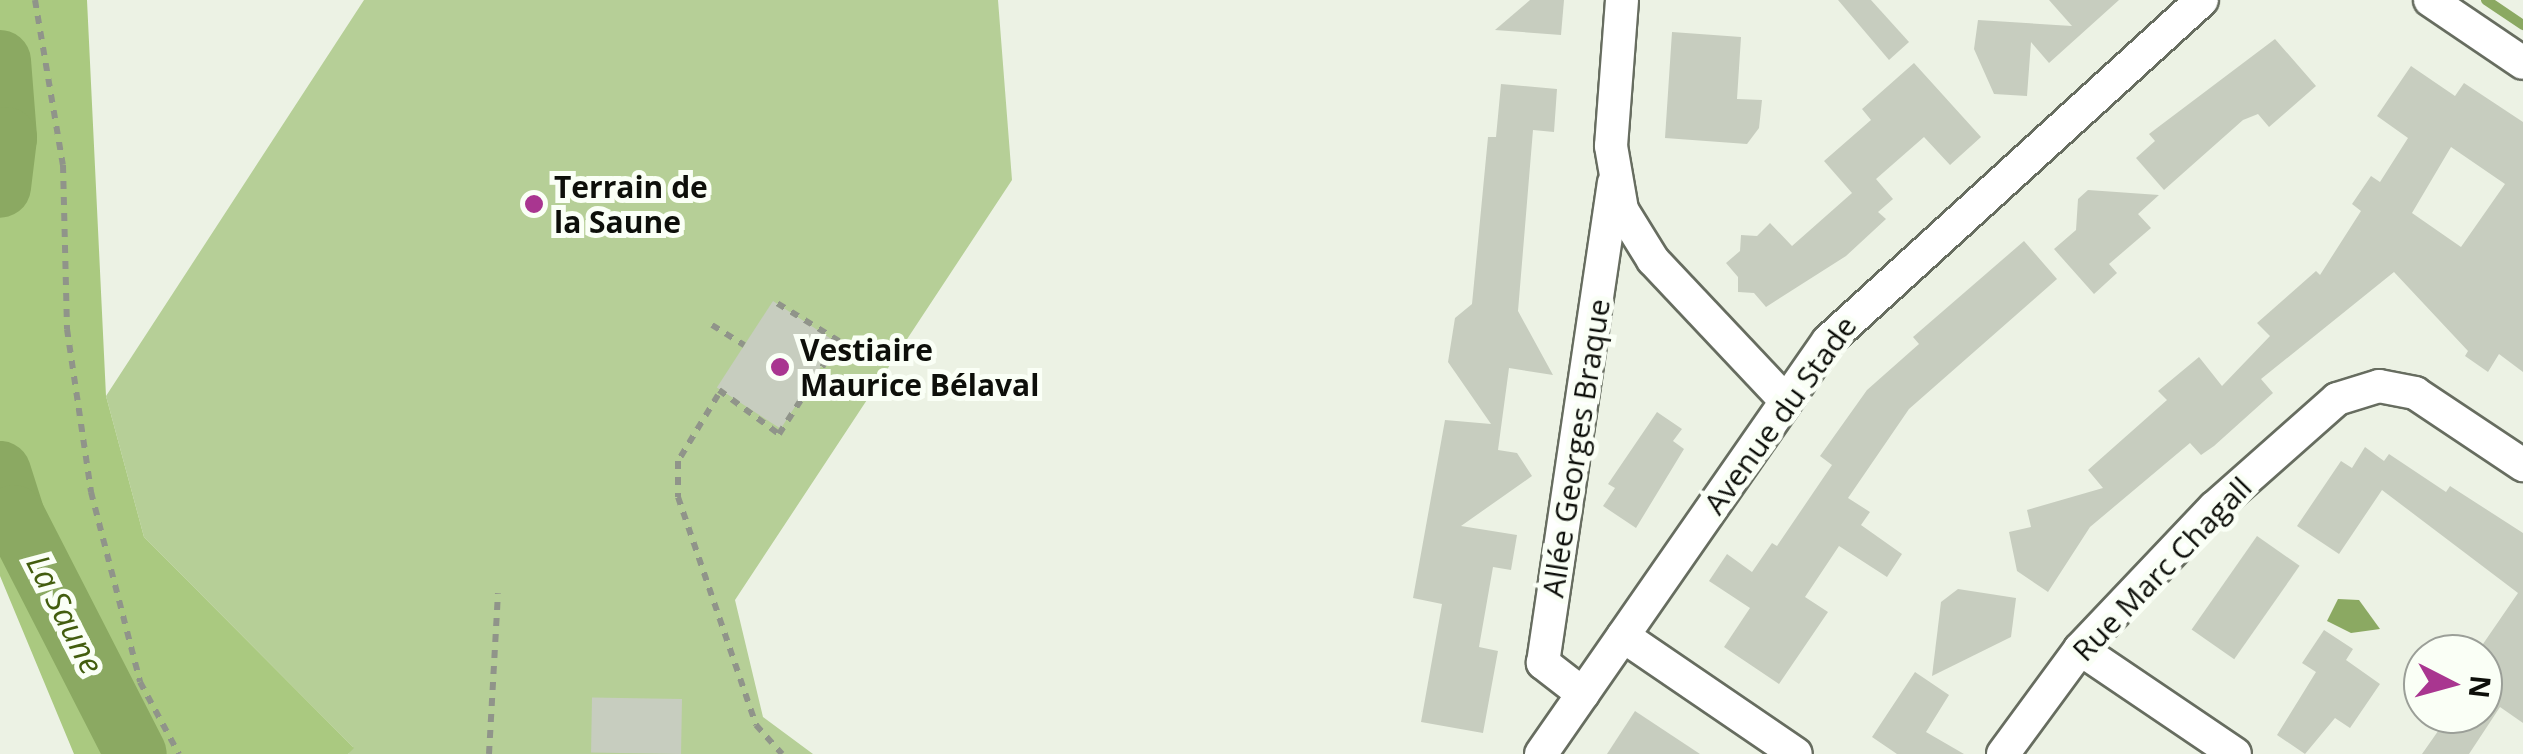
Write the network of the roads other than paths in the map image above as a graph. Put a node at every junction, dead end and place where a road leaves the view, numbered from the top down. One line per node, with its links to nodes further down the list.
1 (1622, 0): 5 (street, Allée Georges Braque)
2 (2202, 0): 6 (street, Avenue du Stade)
3 (2430, 0): 4 (street)
4 (2523, 63)
5 (1614, 183): 6 (street, Allée Georges Braque); 10 (street, Allée Georges Braque)
6 (1784, 399): 8 (street, Avenue du Stade)
7 (2523, 465): 9 (street, Rue Marc Chagall)
8 (1623, 636): 10 (street, Avenue du Stade); 12 (street)
9 (2080, 649): 13 (street, Rue Marc Chagall); 14 (street)
10 (1583, 694): 11 (street, Avenue du Stade)
11 (1541, 754)
12 (1796, 754)
13 (2003, 754)
14 (2235, 754)

